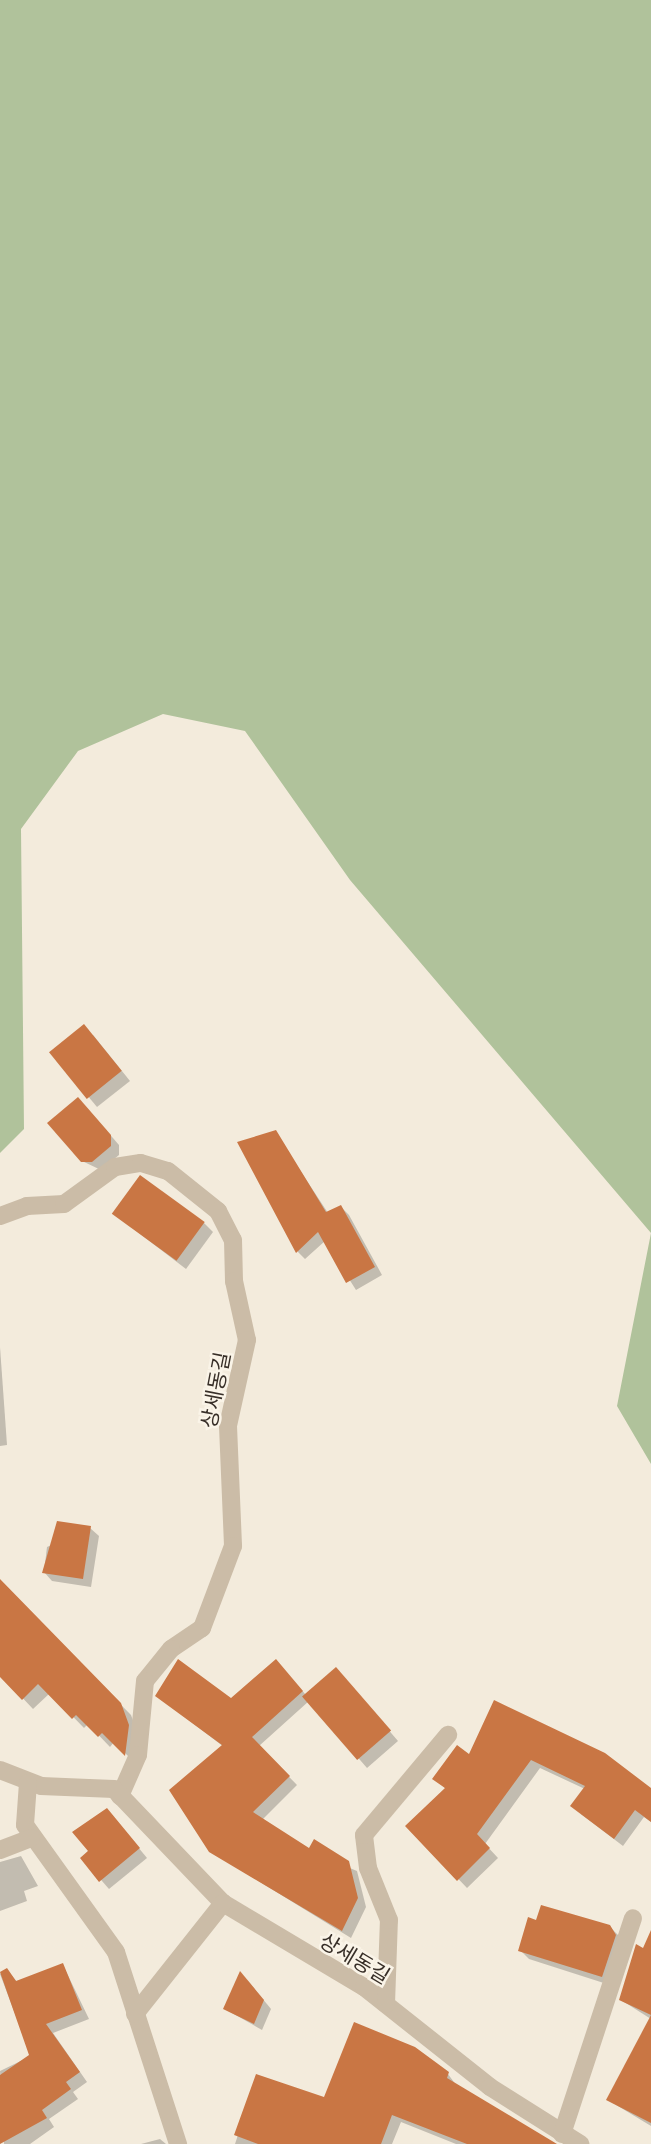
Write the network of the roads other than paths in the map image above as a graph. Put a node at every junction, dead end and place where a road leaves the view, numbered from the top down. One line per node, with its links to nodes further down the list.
1 (0, 1216): 5 (lane, 상세동길)
2 (447, 1735): 10 (lane)
3 (0, 1770): 4 (lane, 상세동길)
4 (28, 1783): 5 (lane, 상세동길); 6 (lane)
5 (120, 1796): 8 (lane, 상세동길)
6 (31, 1838): 7 (lane); 11 (lane)
7 (0, 1850)
8 (223, 1903): 10 (lane, 상세동길); 11 (lane)
9 (633, 1918): 12 (lane)
10 (386, 2004): 12 (lane, 상세동길)
11 (135, 2014): 13 (lane)
12 (562, 2134): 14 (lane, 상세동길)
13 (178, 2144)
14 (580, 2144)

